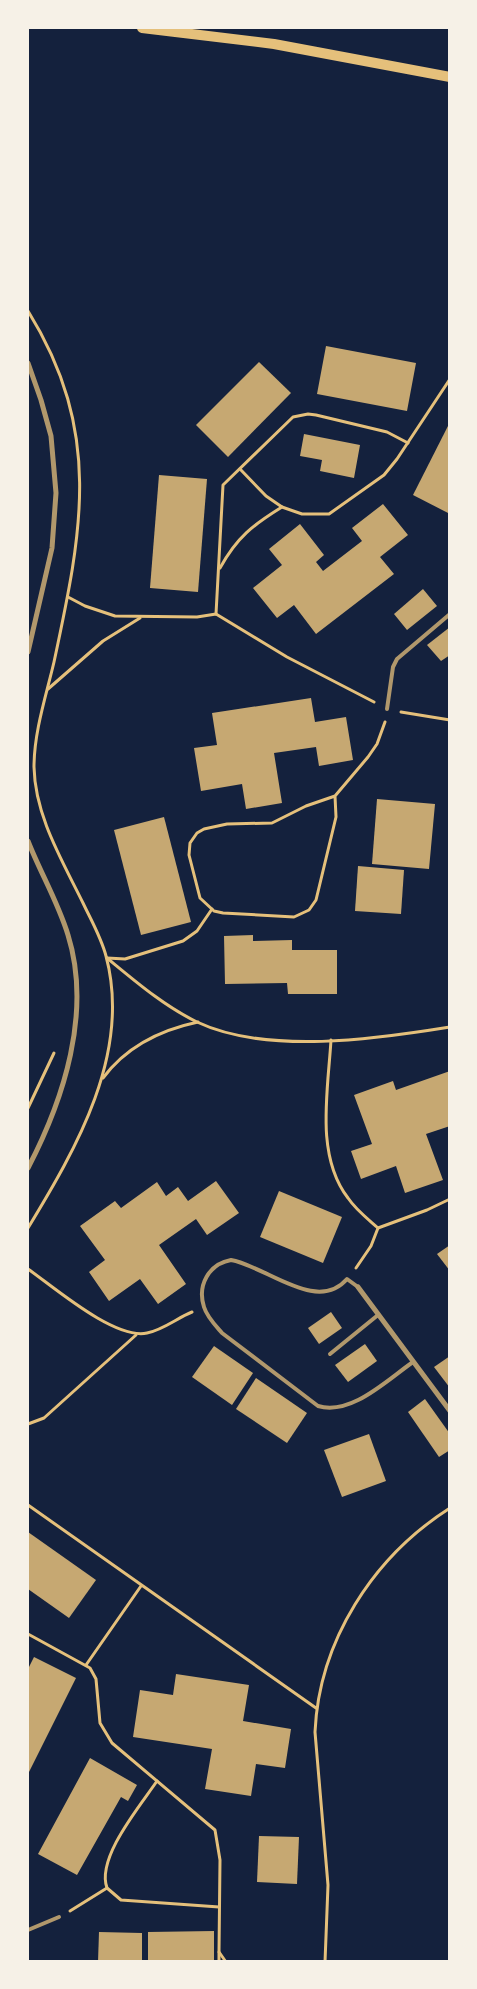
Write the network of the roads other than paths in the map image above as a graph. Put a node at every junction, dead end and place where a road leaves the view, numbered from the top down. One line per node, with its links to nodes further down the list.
1 (142, 28): 2 (main road)
2 (450, 77)
3 (28, 363): 5 (street)
4 (450, 614): 6 (lane)
5 (28, 652)
6 (387, 709)
7 (28, 841): 8 (street)
8 (28, 1168)
9 (358, 1287): 10 (street); 12 (lane)
10 (378, 1315): 11 (lane); 12 (street)
11 (330, 1354)
12 (413, 1362): 13 (street)
13 (450, 1411)
14 (59, 1917): 15 (lane)
15 (28, 1930)

